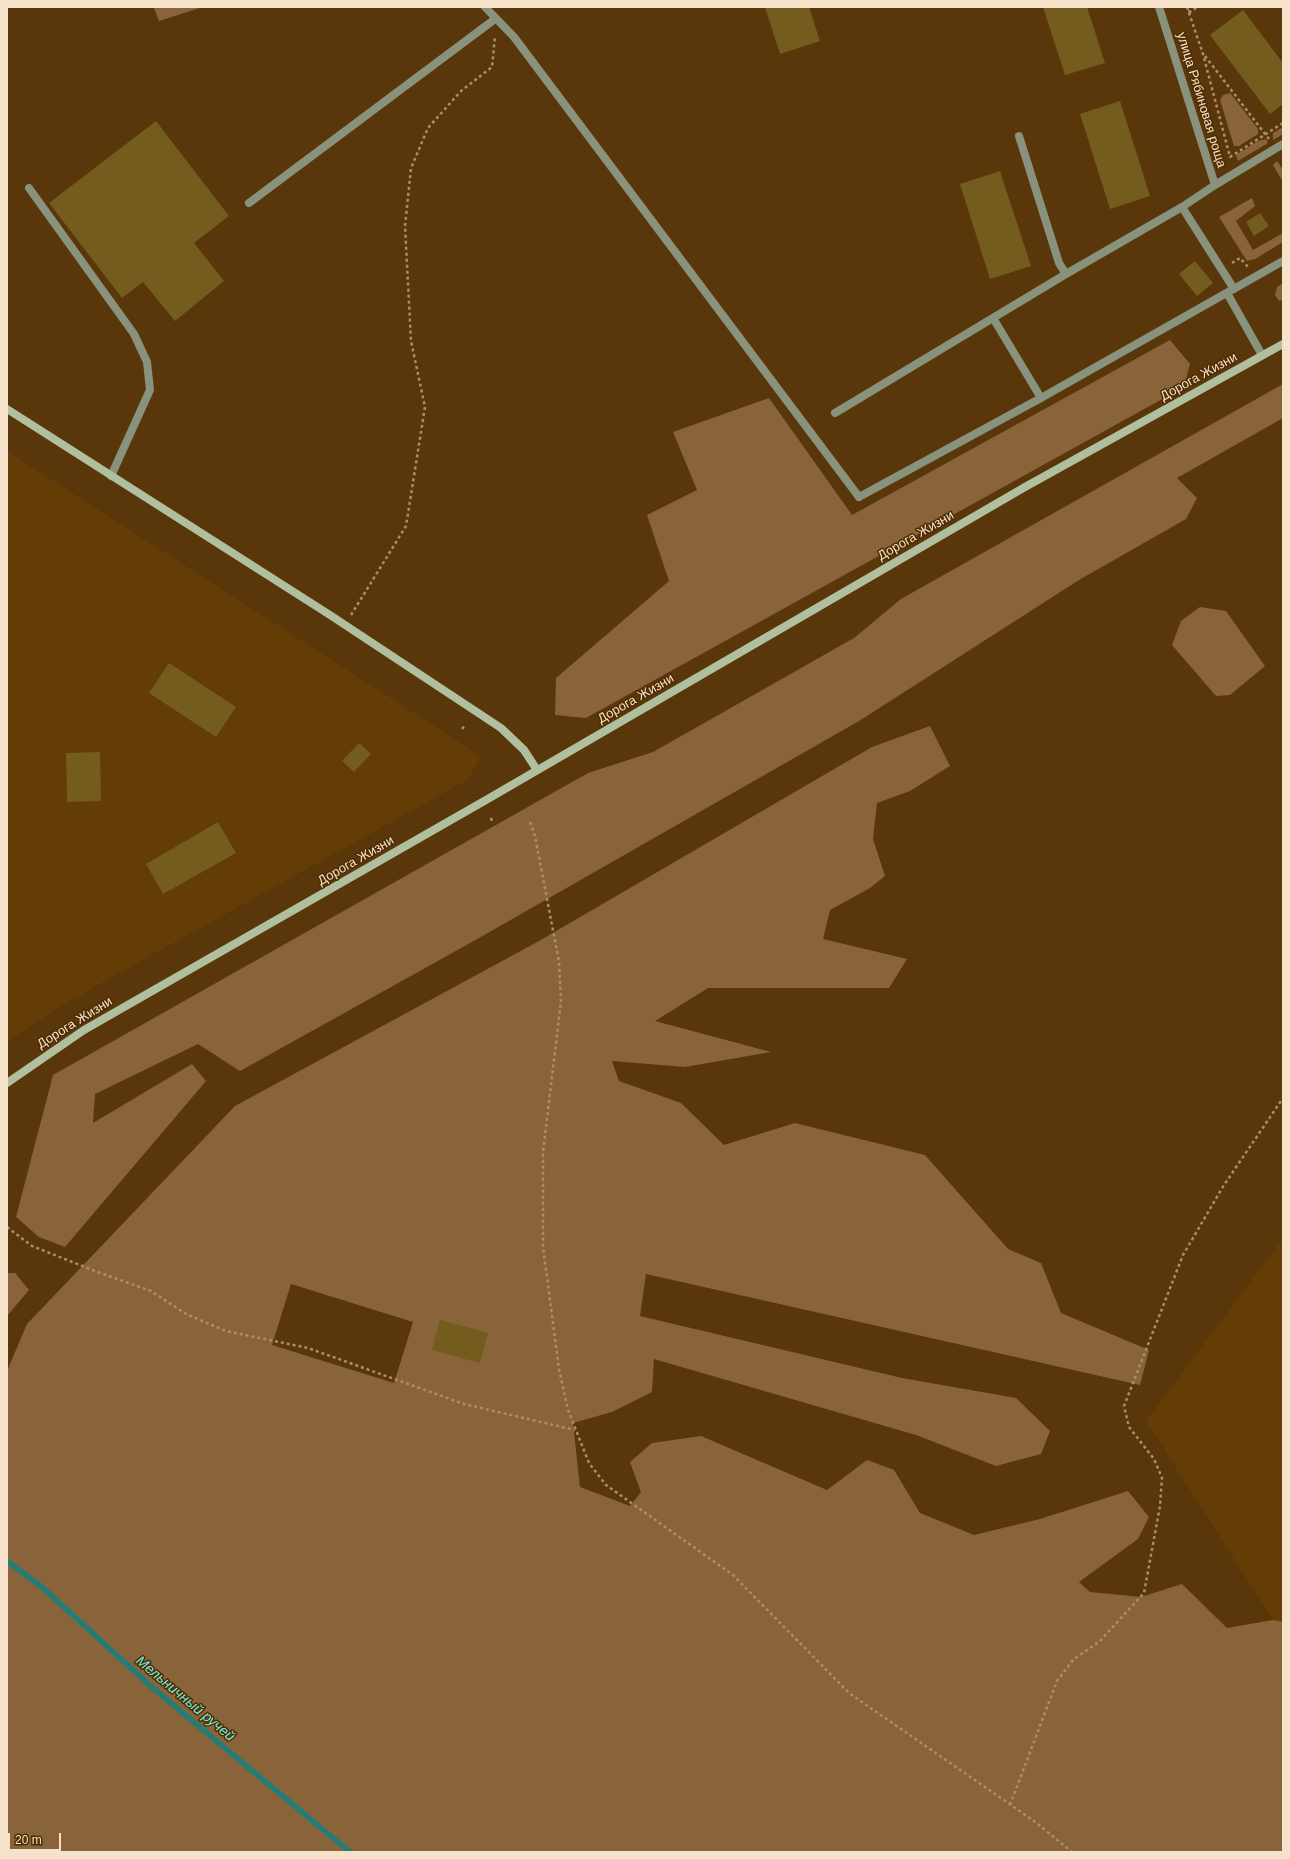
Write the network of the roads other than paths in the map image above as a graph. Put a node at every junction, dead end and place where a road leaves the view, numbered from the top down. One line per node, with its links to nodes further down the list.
1 (485, 7): 3 (street)
2 (1159, 7): 6 (street, улица Рябиновая роща)
3 (495, 19): 8 (street); 16 (street)
4 (1019, 136): 11 (street)
5 (1283, 144): 6 (street)
6 (1215, 186): 9 (street, улица Рябиновая роща)
7 (29, 188): 19 (street)
8 (249, 203)
9 (1182, 207): 11 (street, улица Рябиновая роща); 12 (street)
10 (1283, 261): 12 (street)
11 (1066, 274): 13 (street, улица Рябиновая роща)
12 (1230, 291): 15 (street); 16 (street)
13 (993, 318): 16 (street); 18 (street, улица Рябиновая роща)
14 (1283, 344): 15 (main road, Дорога Жизни)
15 (1262, 355): 20 (main road, Дорога Жизни)
16 (1041, 398)
17 (7, 409): 19 (main road)
18 (835, 413)
19 (111, 476): 20 (main road)
20 (537, 770): 21 (main road, Дорога Жизни)
21 (7, 1083)

